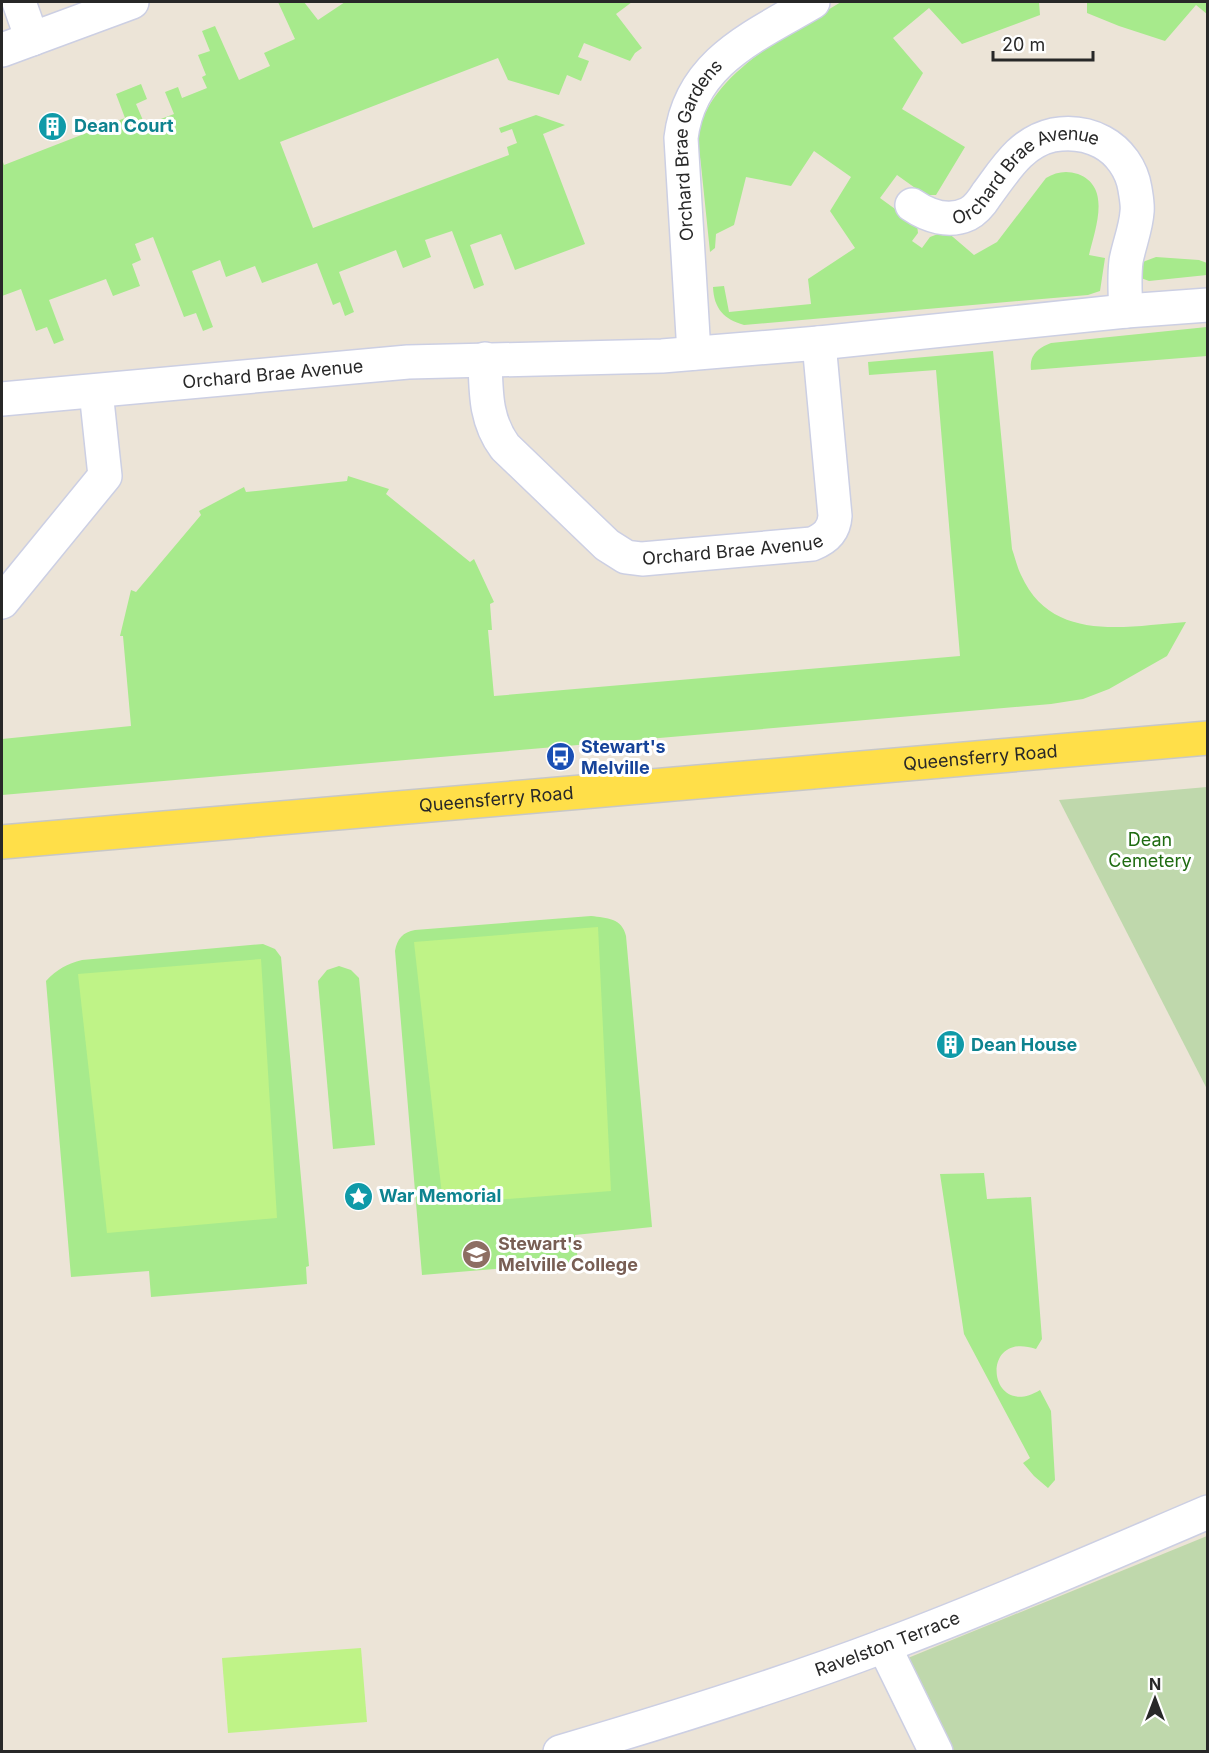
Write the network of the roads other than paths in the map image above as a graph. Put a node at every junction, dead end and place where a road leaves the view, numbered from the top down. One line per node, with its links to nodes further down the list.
1 (19, 2): 4 (street)
2 (132, 2): 4 (street)
3 (813, 2): 10 (street, Orchard Brae Gardens)
4 (32, 39): 5 (street)
5 (2, 50)
6 (912, 205): 8 (street, Orchard Brae Avenue)
7 (1208, 305): 8 (street, Orchard Brae Avenue)
8 (1126, 311): 9 (street, Orchard Brae Avenue)
9 (819, 343): 10 (street, Orchard Brae Avenue); 11 (street, Orchard Brae Avenue)
10 (694, 353): 11 (street, Orchard Brae Avenue)
11 (485, 359): 12 (street, Orchard Brae Avenue)
12 (96, 391): 13 (street, Orchard Brae Avenue); 14 (street)
13 (2, 399)
14 (2, 602)
15 (1208, 738): 16 (main road, Queensferry Road)
16 (2, 842)
17 (1208, 1512): 18 (street, Ravelston Terrace)
18 (884, 1646): 19 (street, Ravelston Terrace); 20 (street)
19 (560, 1752)
20 (936, 1752)

